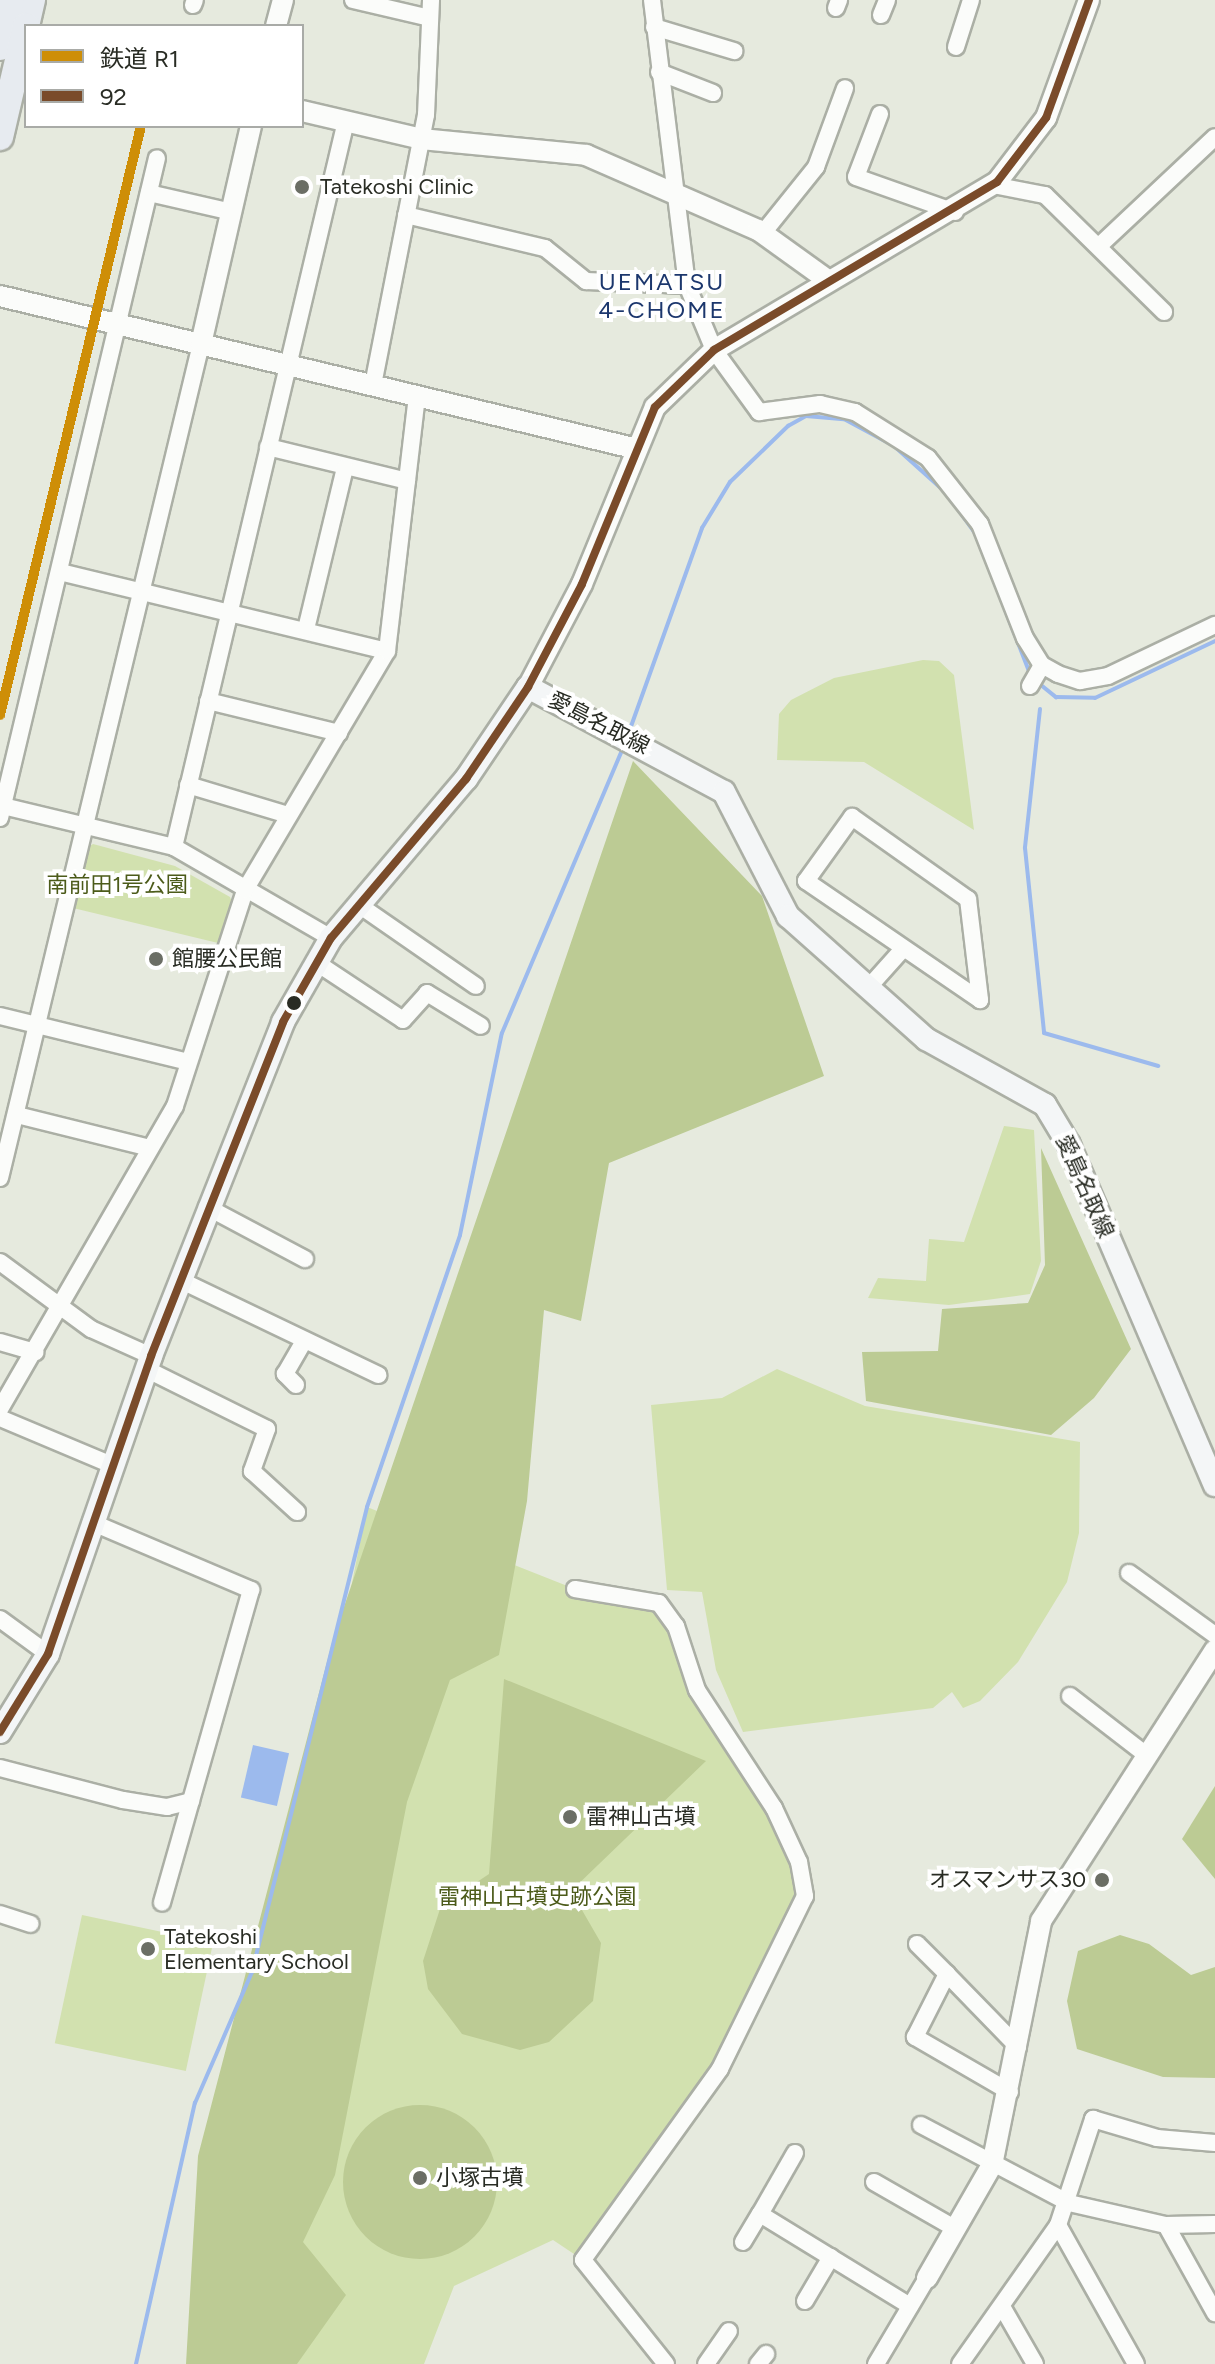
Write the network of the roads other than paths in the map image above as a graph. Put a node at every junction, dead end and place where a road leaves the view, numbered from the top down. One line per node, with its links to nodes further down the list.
1 (283, 0): 9 (street)
2 (353, 0): 8 (street)
3 (431, 0): 8 (street)
4 (652, 0): 10 (street)
5 (971, 0): 12 (street)
6 (1083, 2): 26 (street)
7 (19, 10): 11 (highway); 15 (highway)
8 (430, 18): 24 (street)
9 (277, 24)
10 (654, 27): 13 (street); 14 (street)
11 (0, 47)
12 (956, 47)
13 (734, 51)
14 (659, 72): 17 (street); 27 (street)
15 (7, 73): 22 (highway)
16 (845, 88): 32 (street)
17 (713, 93)
18 (304, 111): 20 (street)
19 (880, 114): 30 (street)
20 (346, 121): 24 (street); 41 (street)
21 (251, 128): 29 (street)
22 (0, 137)
23 (1215, 137): 33 (street)
24 (421, 139): 27 (street); 31 (street)
25 (157, 158): 28 (street)
26 (993, 185): 30 (street); 33 (street)
27 (674, 190): 32 (street); 35 (street)
28 (149, 193): 29 (street); 38 (street)
29 (232, 212): 39 (street)
30 (955, 212): 34 (street)
31 (406, 215): 35 (street); 42 (street)
32 (763, 233): 34 (street)
33 (1099, 246): 37 (street)
34 (829, 281): 40 (street)
35 (687, 285): 40 (street)
36 (0, 296): 38 (street)
37 (1164, 312)
38 (118, 325): 39 (street); 48 (street)
39 (201, 344): 41 (street); 49 (street)
40 (714, 350): 45 (street); 51 (street)
41 (287, 365): 42 (street); 44 (street)
42 (373, 385): 43 (street)
43 (417, 396): 45 (street); 47 (street)
44 (268, 447): 46 (street); 50 (street)
45 (633, 448): 54 (street)
46 (345, 468): 47 (street); 52 (street)
47 (407, 481): 53 (street)
48 (60, 572): 49 (street); 58 (street)
49 (143, 593): 50 (street); 60 (street)
50 (227, 613): 52 (street); 55 (street)
51 (1215, 625)
52 (306, 629): 53 (street)
53 (387, 651): 56 (street)
54 (528, 687): 63 (main road, 愛島名取線); 68 (main road, 愛島名取線)
55 (208, 701): 56 (street); 57 (street)
56 (339, 733): 59 (street)
57 (188, 785): 59 (street); 61 (street)
58 (1, 812): 60 (street)
59 (288, 815): 62 (street)
60 (86, 827): 61 (street); 70 (street)
61 (174, 847): 62 (street)
62 (245, 890): 64 (street); 72 (street)
63 (359, 905): 64 (main road, 愛島名取線); 67 (street)
64 (331, 938): 66 (main road, 愛島名取線)
65 (902, 950): 65 (street); 68 (street)
66 (317, 963): 71 (street); 76 (main road, 愛島名取線)
67 (476, 986)
68 (868, 988): 90 (main road, 愛島名取線)
69 (0, 1016): 70 (street)
70 (37, 1025): 72 (street); 73 (street)
71 (481, 1026)
72 (188, 1062): 74 (street)
73 (17, 1115): 74 (street); 75 (street)
74 (150, 1148): 80 (street)
75 (0, 1178)
76 (207, 1207): 77 (street); 79 (main road, 愛島名取線)
77 (305, 1259)
78 (0, 1262): 80 (street)
79 (180, 1280): 81 (street); 84 (main road, 愛島名取線)
80 (59, 1308): 83 (street); 84 (street)
81 (305, 1340): 85 (street); 86 (street)
82 (0, 1342): 83 (street)
83 (36, 1352): 87 (street)
84 (148, 1362): 89 (main road, 愛島名取線); 91 (street)
85 (378, 1375)
86 (296, 1385)
87 (0, 1409)
88 (0, 1418): 89 (street)
89 (112, 1465): 92 (main road, 愛島名取線)
90 (1215, 1485)
91 (297, 1512)
92 (91, 1522): 98 (main road, 愛島名取線); 103 (street)
93 (1129, 1573): 96 (street)
94 (575, 1589): 130 (street)
95 (0, 1619): 98 (street)
96 (1215, 1635)
97 (1215, 1650): 101 (street)
98 (48, 1654): 100 (main road, 愛島名取線)
99 (1070, 1696): 101 (street)
100 (0, 1732)
101 (1145, 1754): 109 (street)
102 (0, 1768): 103 (street)
103 (191, 1801): 104 (street)
104 (162, 1903)
105 (0, 1914): 106 (street)
106 (30, 1924)
107 (917, 1944): 108 (street)
108 (947, 1974): 109 (street); 110 (street)
109 (1018, 2047): 110 (street)
110 (1010, 2092): 114 (street)
111 (921, 2125): 114 (street)
112 (1215, 2143): 116 (street)
113 (795, 2153): 117 (street)
114 (992, 2165): 116 (street); 121 (street)
115 (874, 2182): 121 (street)
116 (1069, 2203): 119 (street); 120 (street)
117 (760, 2214): 122 (street); 123 (street)
118 (1215, 2224): 120 (street)
119 (1058, 2225): 127 (street); 135 (street)
120 (1166, 2225): 128 (street)
121 (956, 2229): 124 (street)
122 (743, 2242)
123 (831, 2257): 125 (street); 126 (street)
124 (927, 2278): 126 (street)
125 (805, 2301)
126 (910, 2306): 132 (street)
127 (1004, 2310): 133 (street); 134 (street)
128 (1215, 2313)
129 (729, 2331): 131 (street)
130 (666, 2364)
131 (706, 2364)
132 (876, 2364)
133 (960, 2364)
134 (1035, 2364)
135 (1136, 2364)

